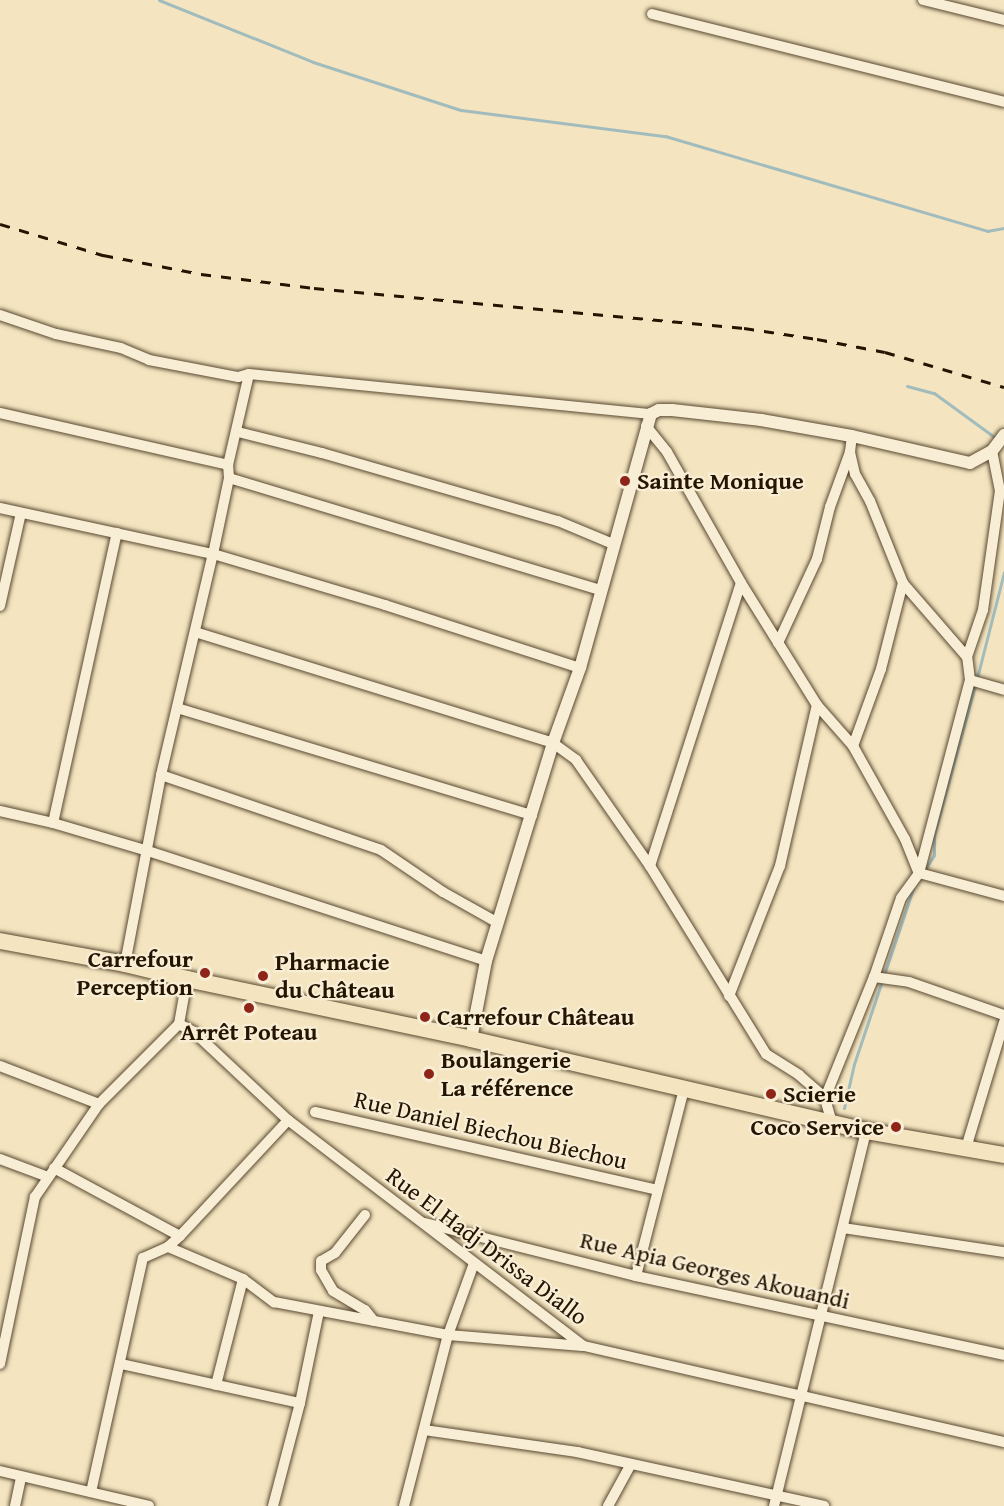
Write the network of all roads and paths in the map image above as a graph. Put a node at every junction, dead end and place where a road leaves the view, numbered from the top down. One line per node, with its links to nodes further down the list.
1 (923, 0): 3 (street)
2 (652, 14): 4 (street)
3 (1004, 20)
4 (1004, 102)
5 (0, 315): 6 (street)
6 (249, 374): 8 (street); 10 (street)
7 (0, 414): 15 (street)
8 (651, 414): 9 (street); 12 (street)
9 (645, 426): 20 (street); 22 (street)
10 (237, 432): 15 (street); 20 (street)
11 (1004, 435): 14 (street)
12 (852, 436): 13 (street); 14 (street)
13 (850, 452): 23 (street); 27 (street)
14 (992, 452): 28 (street)
15 (228, 465): 16 (street)
16 (229, 478): 21 (street); 24 (street)
17 (0, 508): 18 (street)
18 (21, 513): 19 (street); 25 (street)
19 (117, 533): 21 (street); 39 (street)
20 (613, 544): 24 (street)
21 (213, 554): 26 (street); 29 (street)
22 (741, 583): 27 (street); 41 (street)
23 (903, 583): 28 (street); 35 (street)
24 (601, 590): 29 (street)
25 (0, 606)
26 (195, 632): 33 (street); 34 (street)
27 (778, 643): 32 (street)
28 (967, 657): 30 (street)
29 (580, 668): 34 (street)
30 (970, 680): 31 (street); 42 (street)
31 (1004, 690)
32 (817, 705): 35 (street); 50 (street)
33 (177, 708): 36 (street); 38 (street)
34 (553, 743): 38 (street); 41 (street)
35 (853, 746): 42 (street)
36 (161, 775): 40 (street); 44 (street)
37 (0, 811): 39 (street)
38 (532, 815): 44 (street)
39 (52, 823): 40 (street)
40 (145, 850): 46 (street); 47 (street)
41 (650, 866): 50 (street)
42 (919, 873): 43 (street); 48 (street)
43 (1004, 896)
44 (498, 923): 46 (street)
45 (0, 941): 47 (main road)
46 (486, 961): 54 (street)
47 (125, 964): 49 (main road)
48 (874, 977): 51 (street); 57 (street)
49 (186, 980): 53 (street); 54 (main road)
50 (729, 996): 57 (street)
51 (1004, 1016)
52 (1004, 1022): 63 (street)
53 (179, 1024): 58 (street); 60 (street, Rue El Hadj Drissa Diallo)
54 (471, 1039): 56 (main road)
55 (0, 1066): 58 (street)
56 (684, 1089): 61 (main road); 67 (street)
57 (825, 1098): 61 (street)
58 (99, 1104): 66 (street)
59 (315, 1112): 67 (street, Rue Daniel Biechou Biechou)
60 (288, 1120): 69 (street, Rue El Hadj Drissa Diallo); 71 (street)
61 (832, 1123): 62 (main road)
62 (866, 1131): 63 (main road); 70 (street)
63 (966, 1148): 64 (main road)
64 (1004, 1155)
65 (0, 1159): 66 (street)
66 (51, 1172): 71 (street); 83 (street)
67 (657, 1190): 75 (street)
68 (365, 1215): 79 (street)
69 (419, 1221): 74 (street, Rue El Hadj Drissa Diallo); 75 (street, Rue Apia Georges Akouandi)
70 (843, 1228): 73 (street); 78 (street)
71 (180, 1236): 72 (street)
72 (168, 1247): 76 (street); 84 (street)
73 (1004, 1251)
74 (474, 1263): 80 (street); 81 (street, Rue El Hadj Drissa Diallo)
75 (636, 1276): 78 (street, Rue Apia Georges Akouandi)
76 (243, 1279): 77 (street); 85 (street)
77 (319, 1311): 79 (street); 87 (street)
78 (822, 1317): 82 (street, Rue Apia Georges Akouandi); 86 (street)
79 (374, 1321): 80 (street)
80 (448, 1335): 81 (street); 88 (street)
81 (584, 1346): 86 (street, Rue El Hadj Drissa Diallo)
82 (1004, 1355)
83 (0, 1364)
84 (121, 1364): 85 (street); 93 (street)
85 (216, 1385): 87 (street)
86 (801, 1395): 89 (street, Rue El Hadj Drissa Diallo); 94 (street)
87 (300, 1403): 98 (street)
88 (424, 1430): 90 (street); 99 (street)
89 (1004, 1442)
90 (631, 1464): 94 (street); 100 (street)
91 (0, 1471): 92 (street)
92 (21, 1478): 93 (street); 96 (street)
93 (92, 1492): 95 (street)
94 (775, 1501): 101 (street)
95 (136, 1504): 97 (street)
96 (15, 1506)
97 (149, 1506)
98 (273, 1506)
99 (404, 1506)
100 (608, 1506)
101 (824, 1506)

